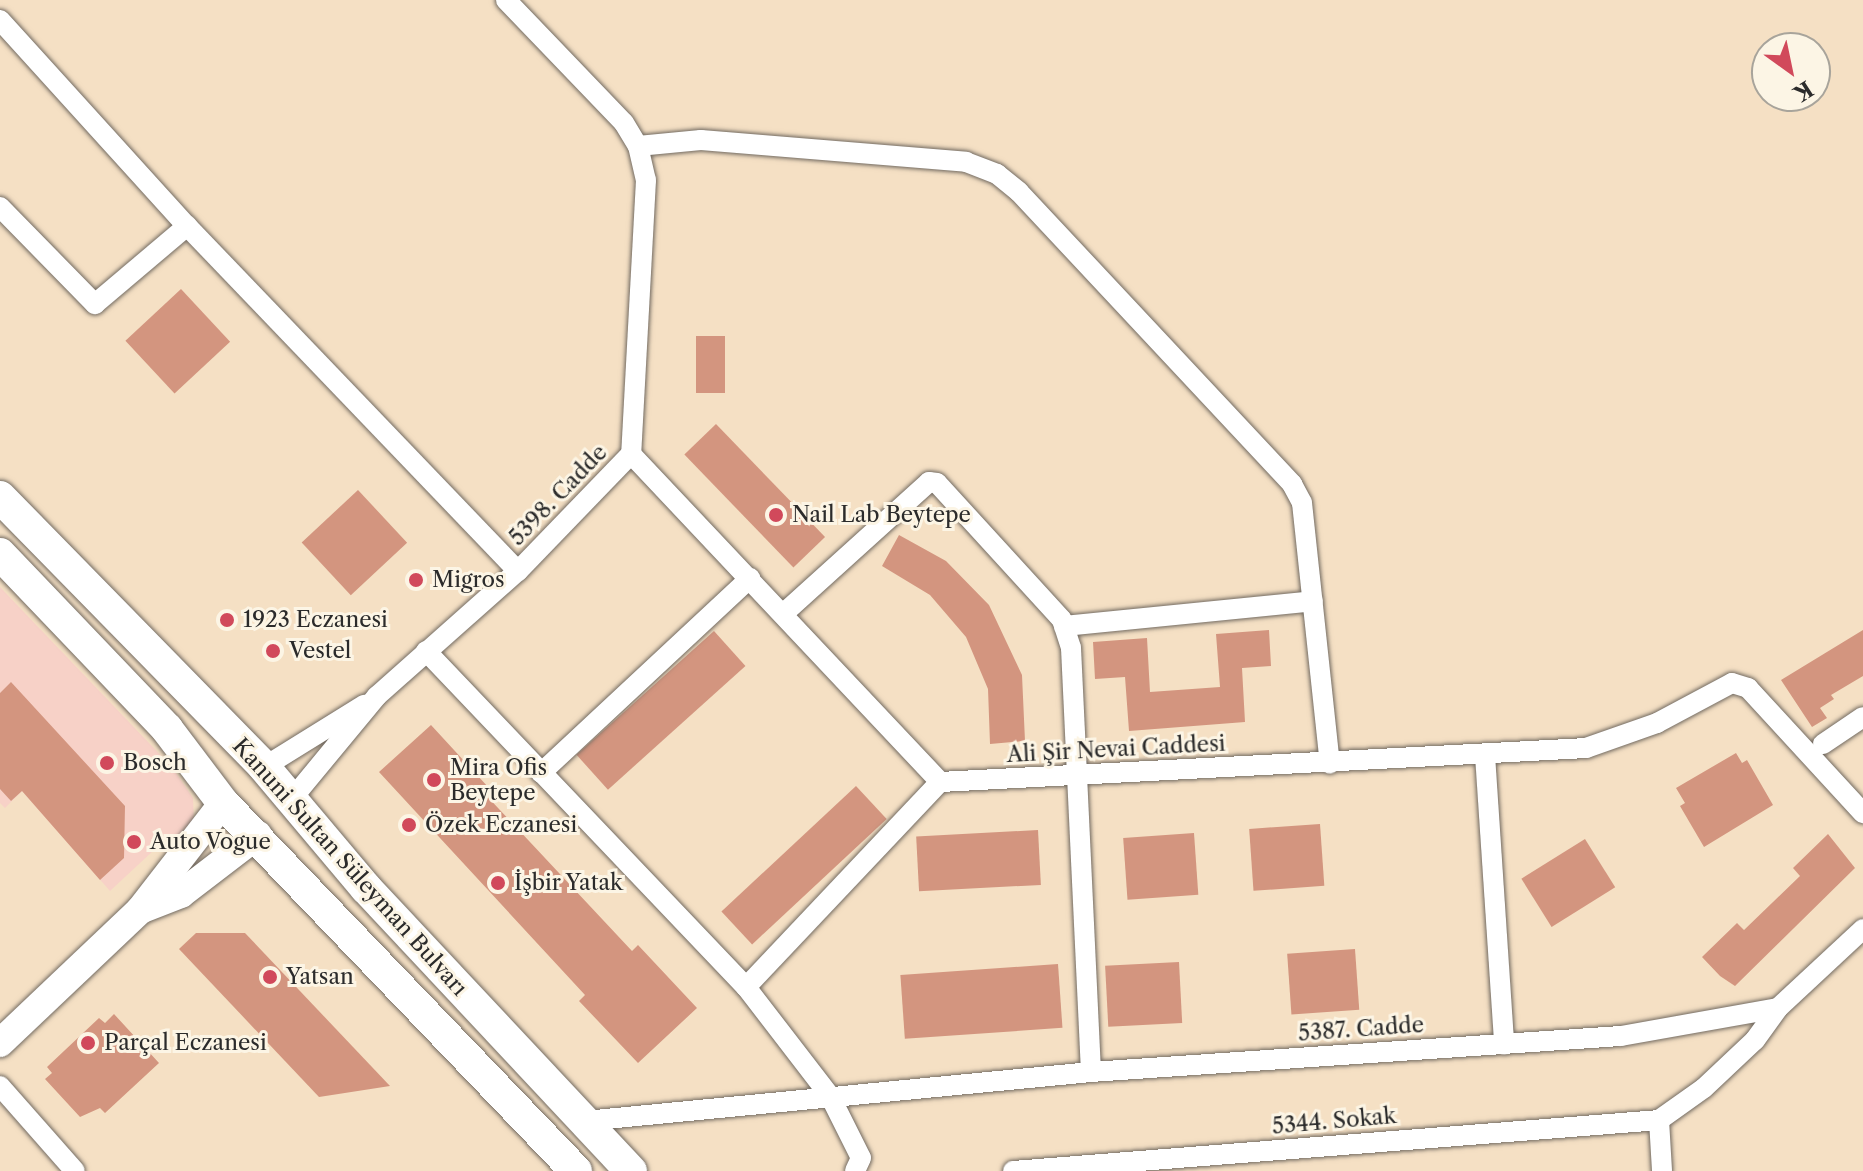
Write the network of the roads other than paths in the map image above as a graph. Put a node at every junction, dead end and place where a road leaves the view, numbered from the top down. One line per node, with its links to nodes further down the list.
1 (506, 0): 3 (street)
2 (0, 20): 5 (street)
3 (638, 146): 6 (street); 11 (street)
4 (0, 207): 5 (street)
5 (187, 226): 9 (street)
6 (631, 454): 9 (street, 5398. Cadde); 10 (street)
7 (0, 497): 20 (main road, Kanuni Sultan Süleyman Bulvarı)
8 (0, 554): 25 (main road, Kanuni Sultan Süleyman Bulvarı)
9 (518, 571): 14 (street, 5398. Cadde)
10 (750, 578): 12 (street); 21 (street)
11 (1313, 601): 13 (street); 19 (street)
12 (783, 614): 13 (street); 23 (street)
13 (1064, 626): 22 (street)
14 (426, 651): 15 (street, 5398. Cadde); 21 (street)
15 (377, 696): 20 (street, 5398. Cadde); 24 (street, 5398. Cadde)
16 (1863, 717): 17 (street)
17 (1823, 744)
18 (1485, 755): 19 (street, Ali Şir Nevai Caddesi); 26 (street, Ali Şir Nevai Caddesi); 33 (street)
19 (1330, 763): 22 (street, Ali Şir Nevai Caddesi)
20 (264, 767): 24 (main road, Kanuni Sultan Süleyman Bulvarı); 25 (main road)
21 (541, 773): 30 (street)
22 (1078, 775): 23 (street, Ali Şir Nevai Caddesi); 34 (street)
23 (940, 782): 30 (street)
24 (291, 800): 27 (main road); 38 (main road, Kanuni Sultan Süleyman Bulvarı)
25 (223, 803): 27 (main road, Kanuni Sultan Süleyman Bulvarı); 28 (street)
26 (1863, 813)
27 (258, 835): 28 (street); 40 (main road, Kanuni Sultan Süleyman Bulvarı)
28 (140, 910): 32 (street)
29 (1863, 929): 31 (street)
30 (746, 987): 36 (street)
31 (1778, 1008): 33 (street, 5387. Cadde); 37 (street)
32 (0, 1043)
33 (1504, 1044): 34 (street, 5387. Cadde)
34 (1091, 1072): 36 (street, 5387. Cadde)
35 (0, 1086): 39 (street)
36 (830, 1096): 38 (street, 5387. Cadde); 42 (street)
37 (1659, 1120): 43 (street, 5344. Sokak); 44 (street)
38 (585, 1121): 41 (main road, Kanuni Sultan Süleyman Bulvarı)
39 (75, 1171)
40 (576, 1171)
41 (631, 1171)
42 (855, 1171)
43 (1013, 1171)
44 (1662, 1171)

